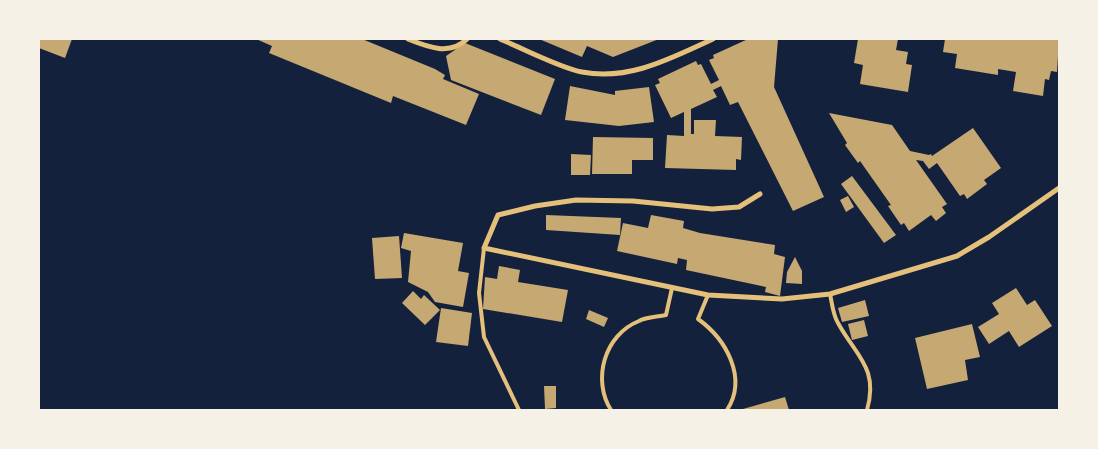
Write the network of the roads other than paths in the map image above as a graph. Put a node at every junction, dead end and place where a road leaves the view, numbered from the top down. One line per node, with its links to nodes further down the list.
1 (408, 39): 2 (street)
2 (467, 39)
3 (500, 39): 4 (street)
4 (713, 39)
5 (1059, 188): 9 (street)
6 (760, 194): 7 (street)
7 (484, 248): 8 (street); 11 (lane)
8 (672, 288): 10 (street); 12 (lane)
9 (830, 294): 10 (street); 14 (lane)
10 (708, 295): 13 (lane)
11 (519, 410)
12 (611, 410)
13 (727, 410)
14 (867, 410)

